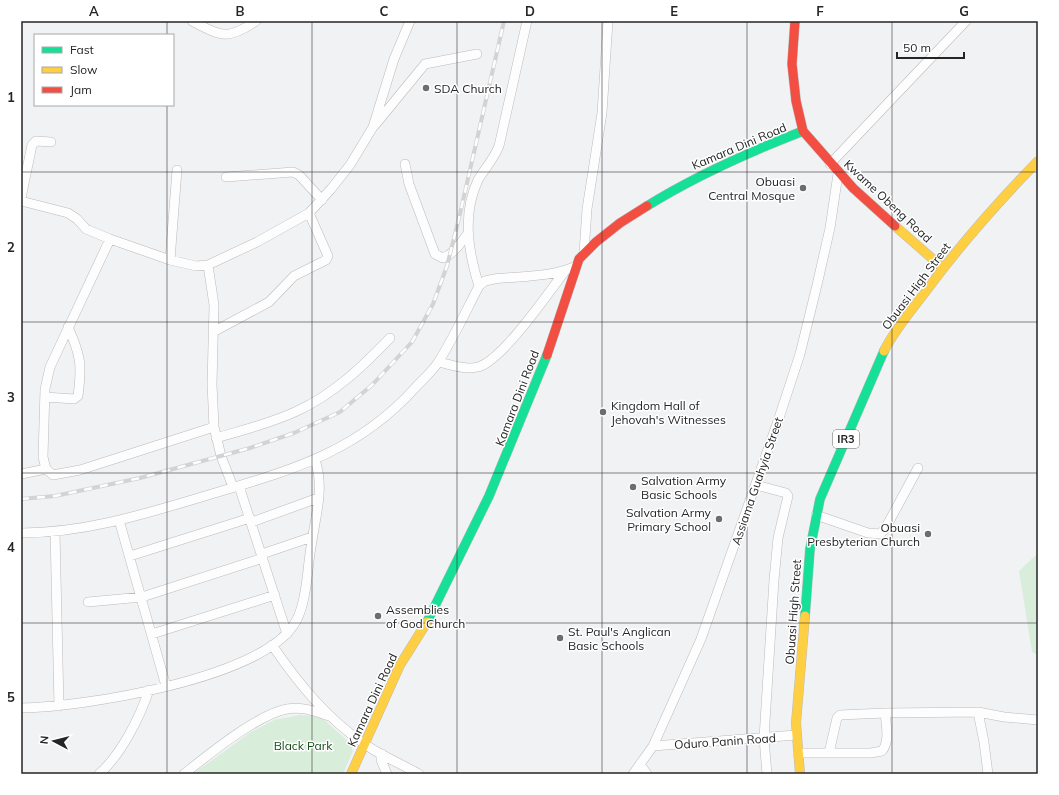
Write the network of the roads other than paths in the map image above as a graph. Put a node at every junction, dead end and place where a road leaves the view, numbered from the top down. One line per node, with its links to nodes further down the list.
1 (192, 21): 2 (street)
2 (256, 21)
3 (410, 21): 9 (street)
4 (527, 21): 22 (street)
5 (608, 21): 24 (street)
6 (795, 21): 10 (street)
7 (966, 21): 14 (street)
8 (477, 54): 9 (street)
9 (373, 127): 19 (street)
10 (803, 131): 14 (street, Kwame Obeng Road); 24 (street, Kamara Dini Road)
11 (51, 142): 18 (street)
12 (1038, 160): 28 (street, Obuasi High Street / IR3)
13 (404, 164): 22 (street)
14 (830, 164): 16 (street, Kwame Obeng Road)
15 (177, 170): 25 (street)
16 (838, 174): 28 (street, Kwame Obeng Road); 42 (street, Assiama Guahyia Street)
17 (226, 177): 19 (street)
18 (21, 198)
19 (322, 200): 21 (street)
20 (21, 201): 23 (street)
21 (309, 213): 26 (street); 32 (street)
22 (468, 235): 30 (street)
23 (110, 240): 25 (street); 31 (street)
24 (584, 253): 27 (street, Kamara Dini Road)
25 (170, 260): 26 (street)
26 (208, 265): 32 (street)
27 (576, 266): 29 (street); 69 (street, Kamara Dini Road)
28 (943, 268): 45 (street, Obuasi High Street / IR3)
29 (565, 271): 30 (street); 34 (street)
30 (479, 286): 34 (street)
31 (68, 327): 35 (street); 35 (street)
32 (213, 332): 36 (street)
33 (390, 338): 37 (street)
34 (439, 362): 38 (street)
35 (45, 397): 40 (street)
36 (214, 427): 37 (street); 40 (street)
37 (216, 438): 43 (street)
38 (315, 460): 43 (street); 44 (street)
39 (918, 468): 45 (street)
40 (46, 469): 41 (street)
41 (21, 474)
42 (756, 485): 68 (street); 70 (street, Assiama Guahyia Street)
43 (236, 486): 46 (street); 47 (street)
44 (318, 498): 47 (street); 50 (street)
45 (816, 514): 67 (street, Obuasi High Street / IR3)
46 (119, 520): 49 (street); 51 (street)
47 (251, 520): 51 (street); 52 (street)
48 (21, 532): 49 (street)
49 (55, 532): 61 (street)
50 (312, 537): 52 (street); 57 (street)
51 (130, 556): 54 (street)
52 (262, 556): 53 (street); 54 (street)
53 (275, 595): 56 (street); 57 (street)
54 (142, 597): 55 (street); 56 (street)
55 (88, 602)
56 (152, 634): 59 (street)
57 (287, 634): 58 (street)
58 (272, 645): 59 (street); 65 (street)
59 (166, 686): 60 (street)
60 (149, 690): 61 (street); 75 (street)
61 (59, 706): 62 (street)
62 (21, 708)
63 (978, 712): 64 (street); 66 (street); 84 (street)
64 (886, 713): 72 (street); 72 (street)
65 (332, 717): 69 (street); 76 (street)
66 (1038, 720)
67 (796, 735): 68 (street, Oduro Panin Road); 71 (street, Obuasi High Street / IR3)
68 (764, 738): 70 (street, Oduro Panin Road); 82 (street)
69 (366, 745): 73 (street); 77 (street, Kamara Dini Road)
70 (653, 746): 74 (street, Assiama Guahyia Street)
71 (798, 753): 72 (street); 83 (street, Obuasi High Street / IR3)
72 (829, 753)
73 (382, 754): 78 (street); 79 (street)
74 (640, 764): 80 (street, Assiama Guahyia Street); 81 (street)
75 (99, 774)
76 (184, 774)
77 (351, 774)
78 (387, 774)
79 (419, 774)
80 (633, 774)
81 (647, 774)
82 (767, 774)
83 (800, 774)
84 (988, 774)

